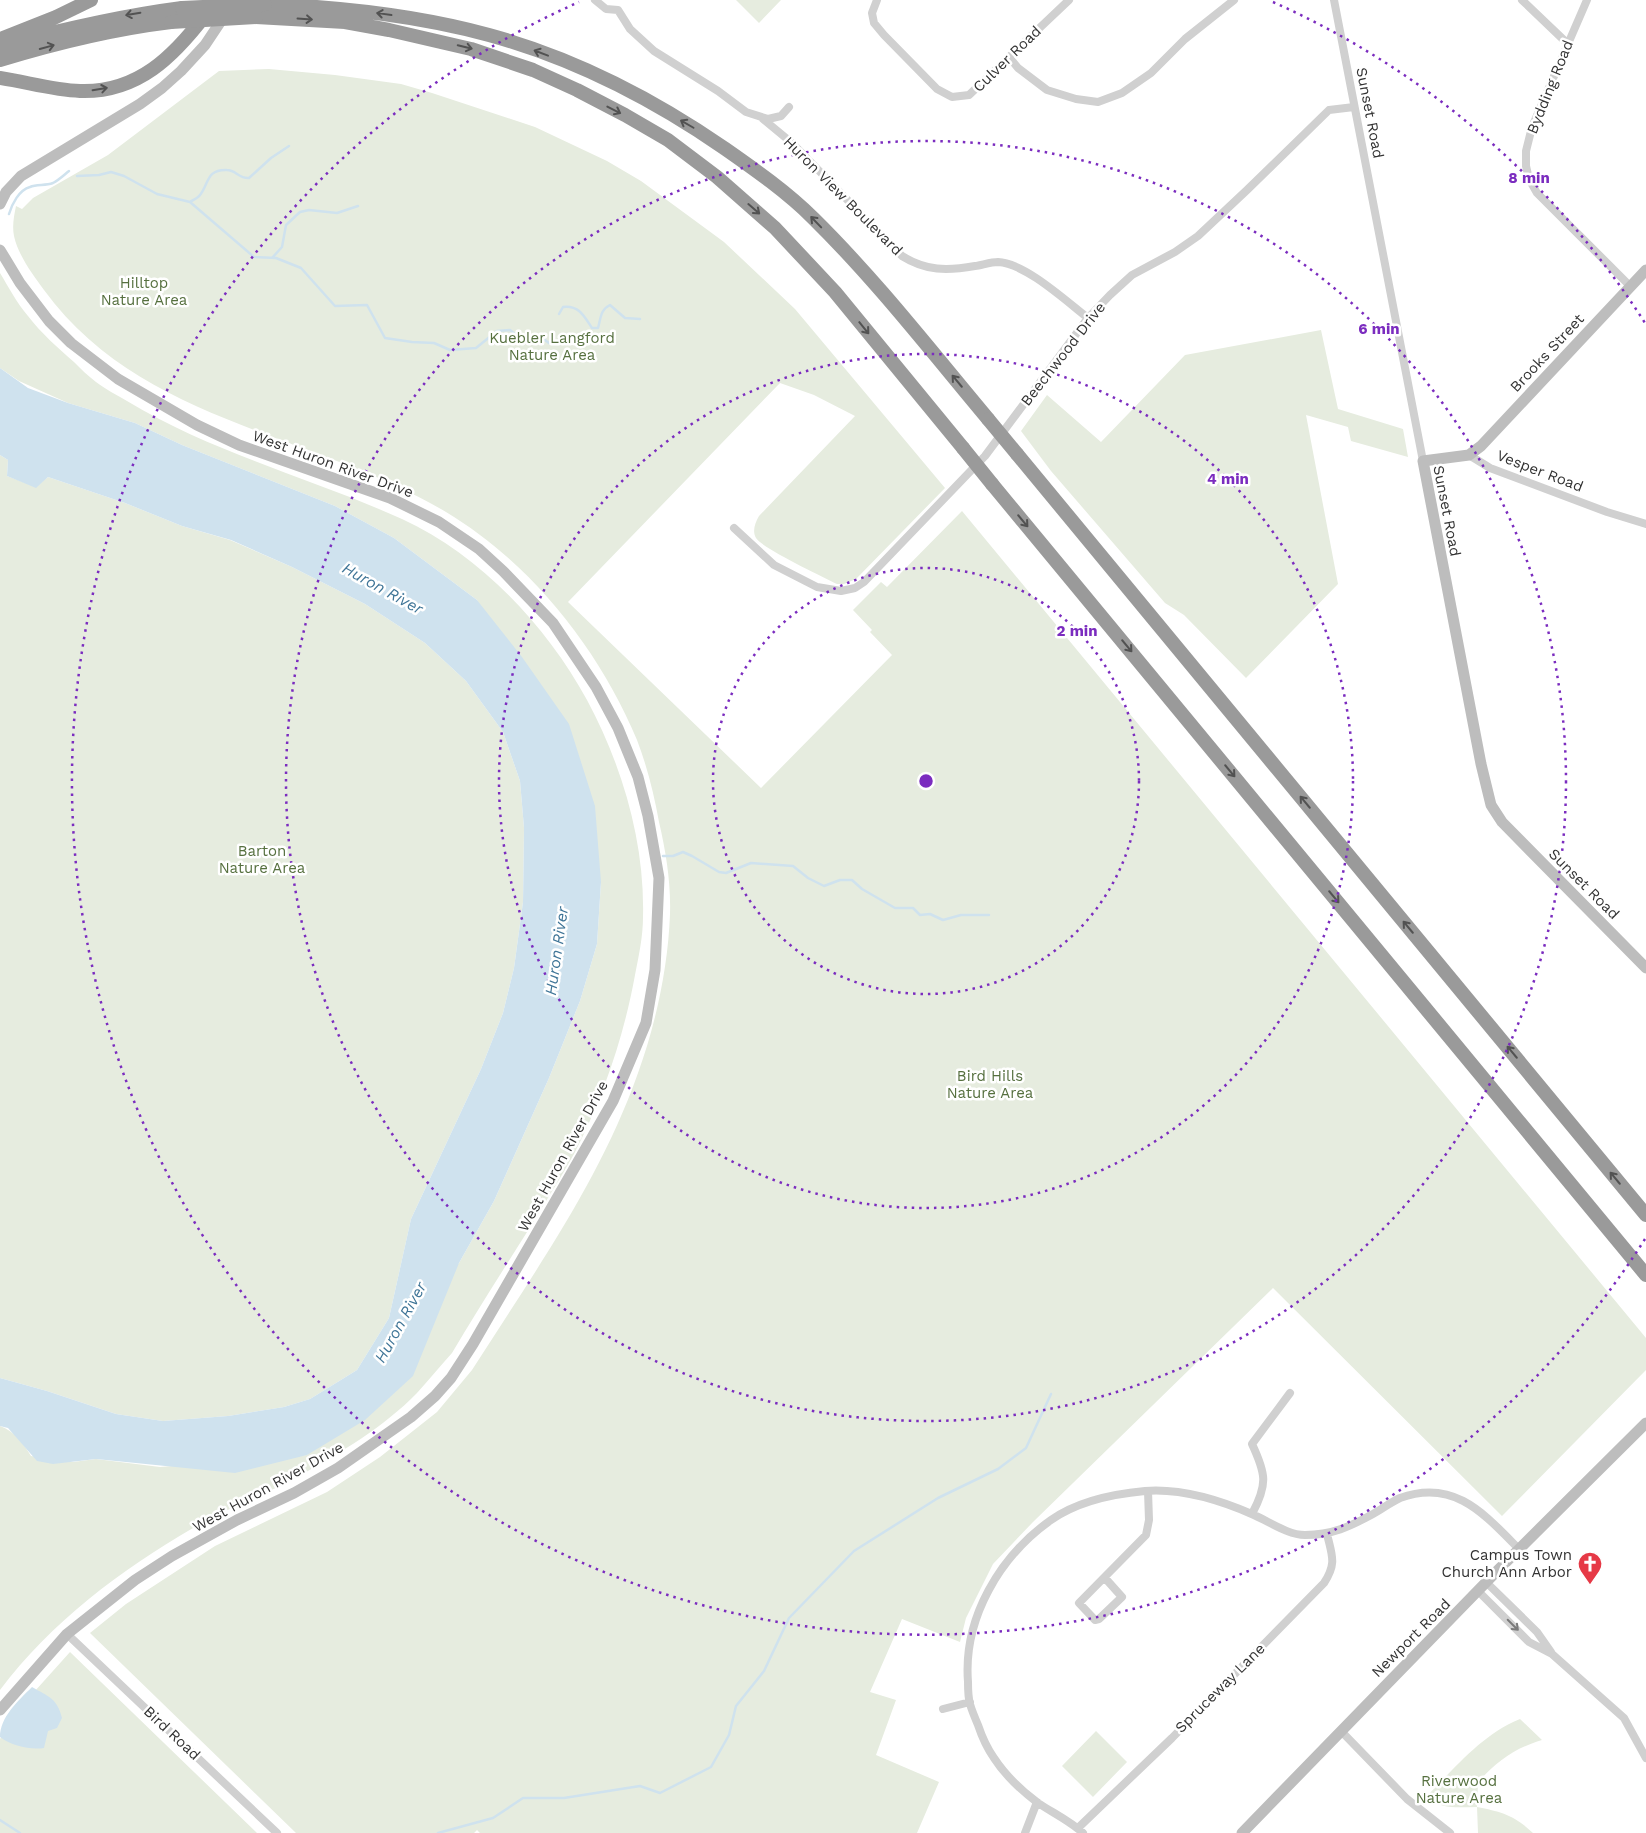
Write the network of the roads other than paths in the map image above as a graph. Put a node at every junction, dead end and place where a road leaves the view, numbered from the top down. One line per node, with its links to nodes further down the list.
1 (91, 0): 11 (highway)
2 (214, 0): 16 (highway, one-way to 2)
3 (233, 0): 20 (street)
4 (595, 0): 19 (street, Huron View Boulevard)
5 (876, 0): 14 (street, Culver Road)
6 (1069, 0): 14 (street, Culver Road)
7 (1234, 0): 14 (street)
8 (1334, 0): 17 (street, Sunset Road)
9 (1522, 0): 12 (street)
10 (1587, 0): 12 (street, Bydding Road)
11 (0, 39)
12 (1568, 44): 23 (street, Bydding Road)
13 (0, 46): 30 (highway, one-way to 13, bridge)
14 (1008, 58)
15 (0, 60): 31 (highway, one-way to 31, bridge)
16 (0, 78)
17 (1354, 106): 24 (street, Beechwood Drive); 26 (street, Sunset Road)
18 (788, 107): 19 (street, Huron View Boulevard)
19 (763, 119): 24 (street, Huron View Boulevard)
20 (0, 204)
21 (0, 250): 41 (street, West Huron River Drive)
22 (1646, 270): 23 (street, Brooks Street)
23 (1630, 286): 25 (street, Brooks Street)
24 (1088, 318): 28 (street, Beechwood Drive)
25 (1469, 455): 26 (street); 27 (street, Vesper Road)
26 (1423, 461): 29 (street, Sunset Road)
27 (1646, 524)
28 (734, 528)
29 (1646, 968)
30 (1646, 1216)
31 (1646, 1275)
32 (1290, 1394): 35 (street)
33 (1646, 1423): 37 (street, Newport Road)
34 (1148, 1491): 35 (street); 38 (street); 43 (street)
35 (1252, 1514): 36 (street)
36 (1327, 1534): 37 (street); 49 (street, Spruceway Lane)
37 (1520, 1550): 39 (street, Newport Road)
38 (1104, 1578): 38 (street)
39 (1487, 1583): 40 (street, Newport Road); 42 (street)
40 (1478, 1591): 42 (street, one-way to 42); 46 (street, Newport Road)
41 (67, 1634): 45 (street, West Huron River Drive); 50 (street, Bird Road)
42 (1552, 1654): 47 (street)
43 (970, 1702): 44 (street); 48 (street)
44 (943, 1709)
45 (0, 1710)
46 (1341, 1731): 52 (street, Newport Road); 53 (street)
47 (1646, 1758)
48 (1037, 1802): 49 (street); 51 (street)
49 (1080, 1831)
50 (277, 1833)
51 (1025, 1833)
52 (1242, 1833)
53 (1450, 1833)

